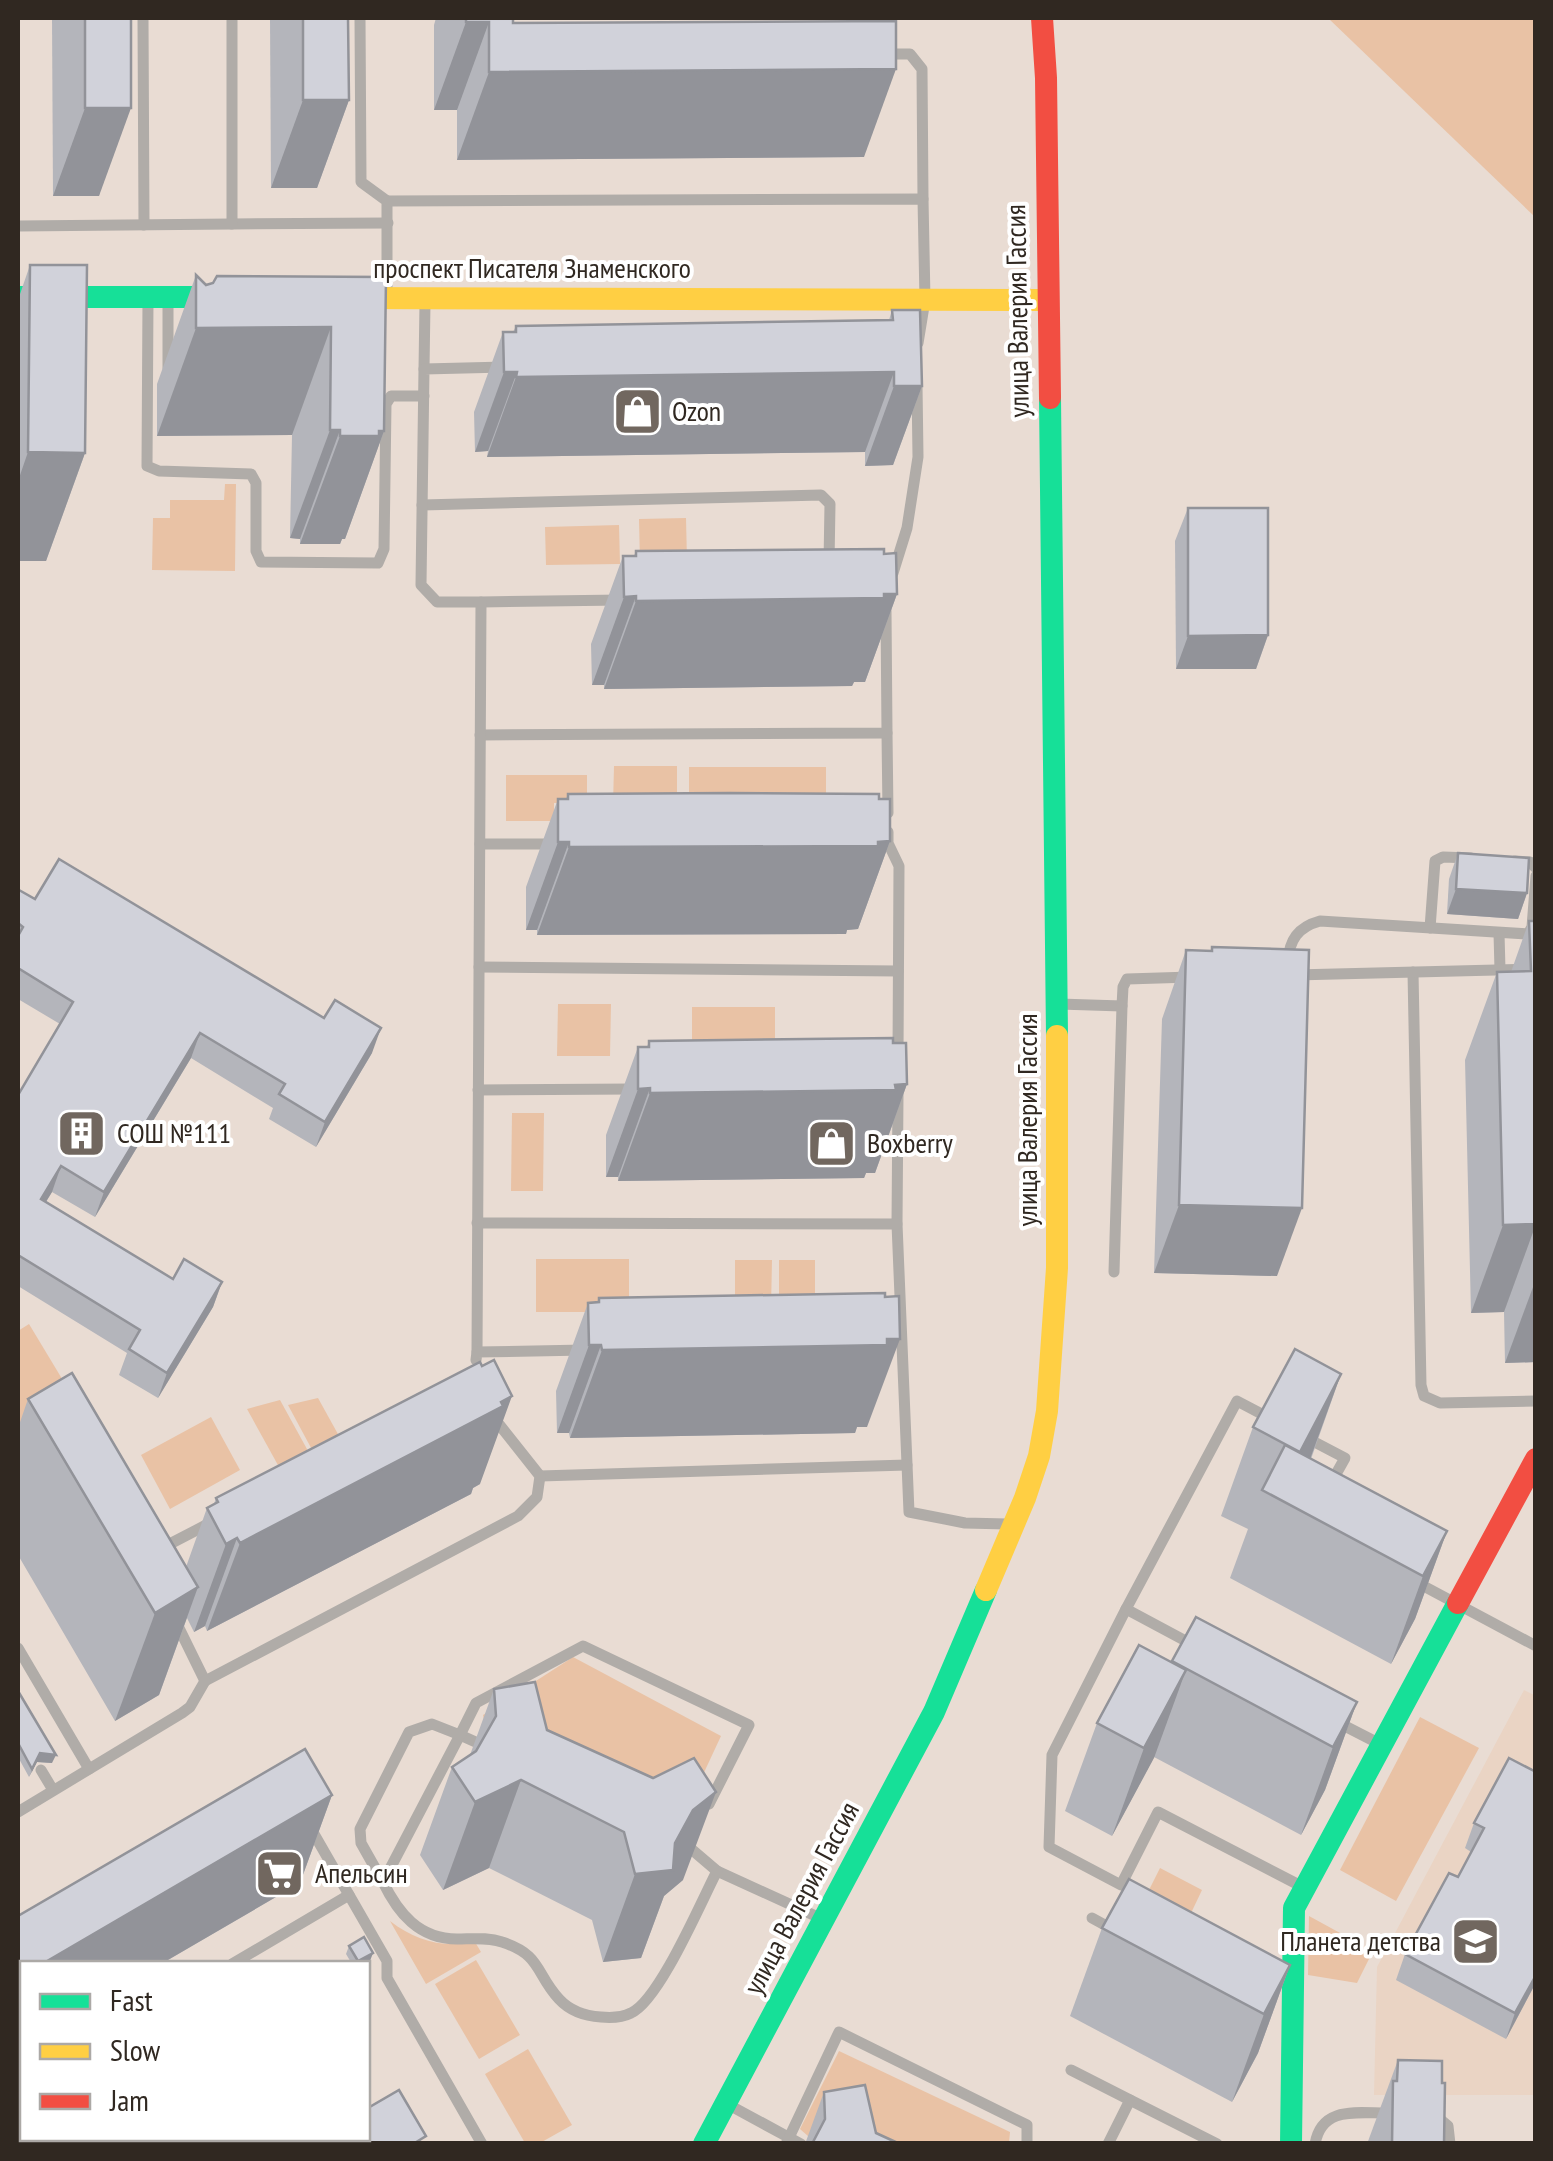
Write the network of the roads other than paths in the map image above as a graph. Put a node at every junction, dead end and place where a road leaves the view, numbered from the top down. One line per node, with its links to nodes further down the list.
1 (143, 18): 10 (lane)
2 (232, 18): 9 (lane)
3 (360, 18): 7 (lane)
4 (1042, 18): 19 (street, улица Валерия Гассия)
5 (871, 54): 6 (lane)
6 (924, 199): 7 (lane); 18 (lane)
7 (388, 202): 8 (lane)
8 (388, 223): 9 (lane); 16 (lane)
9 (232, 224): 10 (lane)
10 (144, 225): 11 (lane)
11 (18, 226)
12 (18, 296): 13 (street)
13 (158, 297): 14 (street); 24 (lane); 25 (lane)
14 (248, 298)
15 (328, 298): 16 (street, проспект Писателя Знаменского)
16 (387, 298): 17 (street, проспект Писателя Знаменского)
17 (425, 298): 18 (street, проспект Писателя Знаменского); 22 (lane)
18 (925, 300): 19 (street, проспект Писателя Знаменского); 20 (lane)
19 (1046, 300): 48 (street, улица Валерия Гассия)
20 (916, 357)
21 (524, 366): 22 (lane)
22 (424, 369): 25 (lane)
23 (917, 377): 28 (lane)
24 (168, 384)
25 (424, 396): 26 (lane)
26 (422, 505): 27 (lane); 31 (lane)
27 (829, 578)
28 (891, 580)
29 (885, 596): 32 (lane)
30 (634, 600): 31 (lane)
31 (481, 602): 33 (lane)
32 (887, 733): 33 (lane); 45 (lane)
33 (480, 735): 34 (lane)
34 (480, 844): 35 (lane); 42 (lane)
35 (572, 844)
36 (1478, 859): 40 (lane)
37 (1495, 860): 38 (lane)
38 (1536, 868)
39 (1536, 876): 41 (lane)
40 (1430, 928): 41 (lane); 46 (lane)
41 (1499, 933): 43 (lane)
42 (479, 967): 45 (lane); 53 (lane)
43 (1500, 970): 44 (lane); 46 (lane)
44 (1536, 970)
45 (898, 971): 50 (lane)
46 (1413, 972): 60 (lane)
47 (1209, 976): 49 (lane)
48 (1057, 1004): 49 (lane); 67 (street, улица Валерия Гассия)
49 (1122, 1006): 56 (lane)
50 (898, 1069)
51 (884, 1088): 55 (lane)
52 (649, 1089): 53 (lane)
53 (478, 1090): 54 (lane)
54 (478, 1223): 55 (lane); 58 (lane)
55 (897, 1224): 63 (lane)
56 (1114, 1272)
57 (590, 1350): 58 (lane)
58 (476, 1352): 59 (lane)
59 (476, 1367)
60 (1536, 1401)
61 (487, 1409): 64 (lane)
62 (1536, 1459): 70 (street)
63 (907, 1464): 64 (lane); 67 (lane)
64 (540, 1476): 76 (lane)
65 (1327, 1491): 71 (lane)
66 (226, 1515): 68 (lane)
67 (1014, 1524): 95 (street, улица Валерия Гассия)
68 (148, 1569)
69 (1408, 1578): 70 (lane)
70 (1458, 1604): 73 (lane); 79 (street)
71 (1126, 1609): 75 (lane); 92 (lane)
72 (172, 1616): 76 (lane)
73 (1536, 1646)
74 (18, 1648): 81 (lane)
75 (1212, 1654)
76 (204, 1680): 81 (lane)
77 (1331, 1718): 79 (lane)
78 (460, 1735): 80 (lane); 86 (lane); 91 (lane); 91 (lane)
79 (1382, 1746): 92 (street)
80 (507, 1756)
81 (89, 1769): 83 (lane)
82 (41, 1770): 83 (lane)
83 (53, 1790): 85 (lane)
84 (300, 1810): 93 (lane)
85 (18, 1812)
86 (703, 1816)
87 (696, 1830): 89 (lane)
88 (666, 1834): 89 (lane)
89 (689, 1844): 90 (lane)
90 (717, 1871): 91 (lane); 95 (lane)
91 (383, 1882)
92 (1305, 1888): 109 (street)
93 (349, 1895): 97 (lane); 104 (lane)
94 (1092, 1918): 96 (lane)
95 (824, 1920): 100 (street, улица Валерия Гассия)
96 (1126, 1936)
97 (237, 1961)
98 (1070, 2070): 99 (lane)
99 (1130, 2100): 107 (lane); 108 (lane)
100 (726, 2103): 103 (lane); 105 (street, улица Валерия Гассия)
101 (1410, 2113): 110 (lane)
102 (1428, 2113): 111 (lane)
103 (792, 2142): 106 (lane)
104 (482, 2144)
105 (704, 2144)
106 (1026, 2144)
107 (1108, 2144)
108 (1217, 2144)
109 (1291, 2144)
110 (1315, 2144)
111 (1450, 2144)

